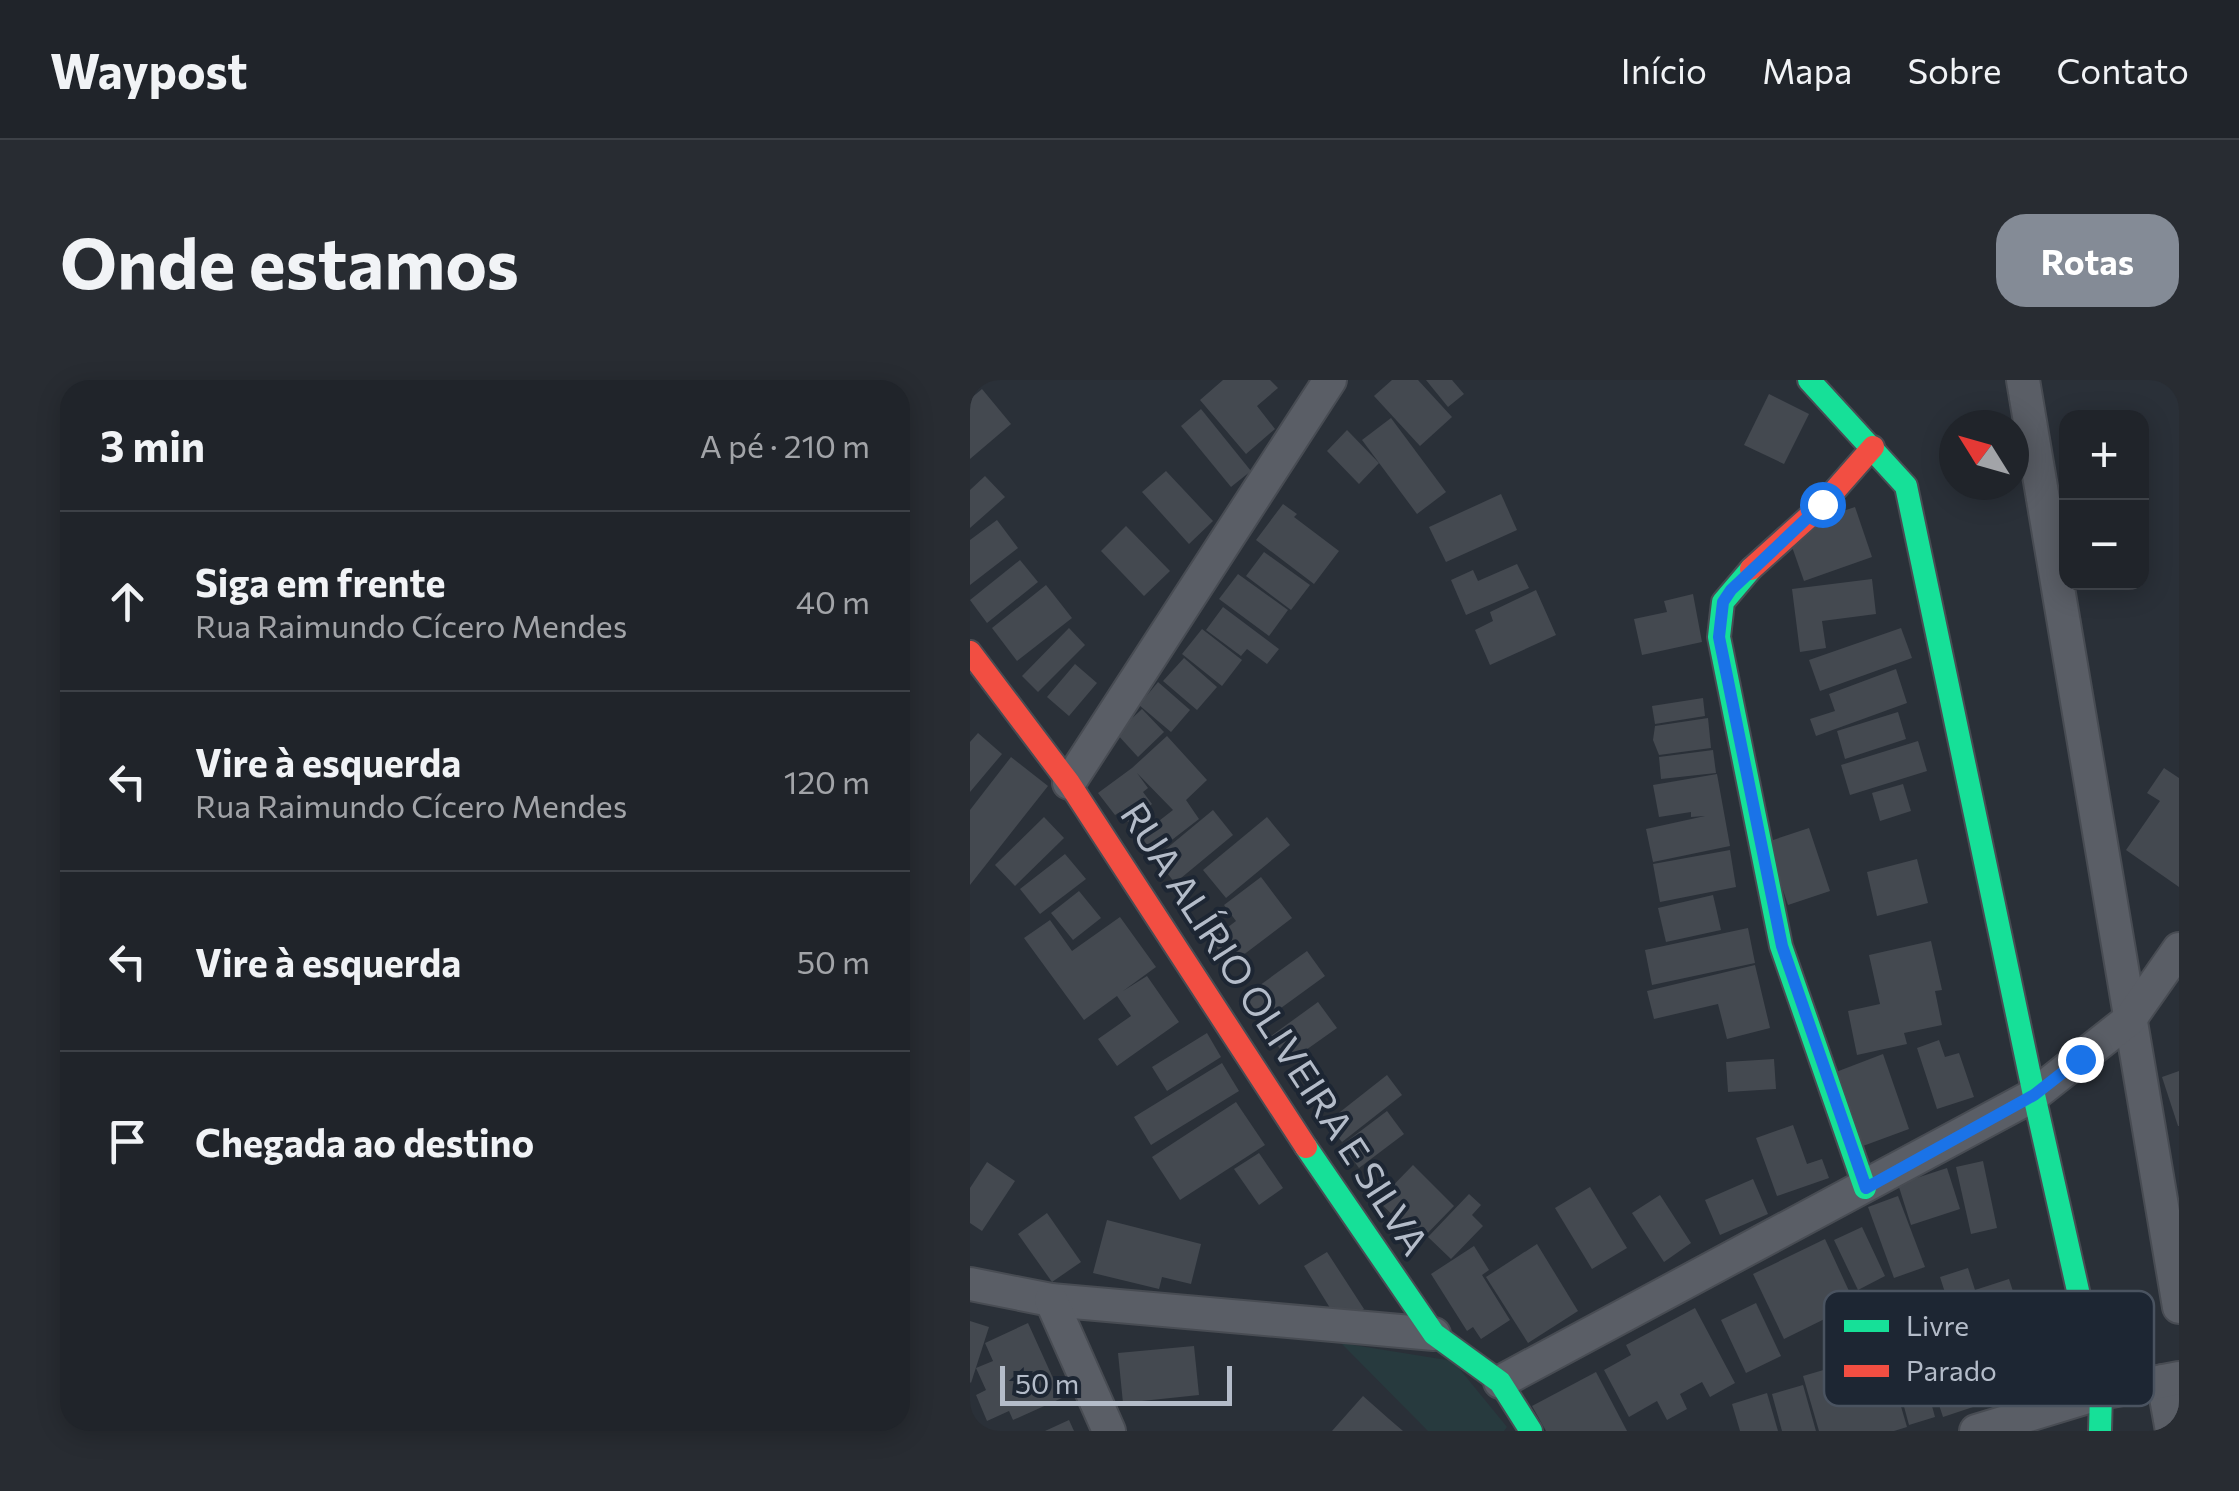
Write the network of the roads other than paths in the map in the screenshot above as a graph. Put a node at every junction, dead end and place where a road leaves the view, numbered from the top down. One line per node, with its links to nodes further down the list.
1 (1330, 380): 6 (street)
2 (1809, 380): 4 (street)
3 (2022, 380): 8 (street)
4 (1873, 448): 9 (street); 10 (street)
5 (970, 652): 6 (street, RUA ALÍRIO OLIVEIRA E SILVA)
6 (1069, 782): 15 (street, RUA ALÍRIO OLIVEIRA E SILVA)
7 (2179, 948): 8 (street)
8 (2130, 1019): 9 (street); 14 (street)
9 (2034, 1095): 10 (street); 12 (street)
10 (1866, 1188): 17 (street)
11 (970, 1284): 13 (street)
12 (2078, 1291)
13 (1051, 1300): 15 (street); 20 (street)
14 (2179, 1307)
15 (1434, 1334): 17 (street, RUA ALÍRIO OLIVEIRA E SILVA)
16 (2171, 1380): 24 (street)
17 (1500, 1382): 21 (street, RUA ALÍRIO OLIVEIRA E SILVA)
18 (2058, 1406): 22 (street)
19 (2101, 1406): 23 (street)
20 (1109, 1431)
21 (1531, 1431)
22 (1976, 1431)
23 (2100, 1431)
24 (2172, 1431)

